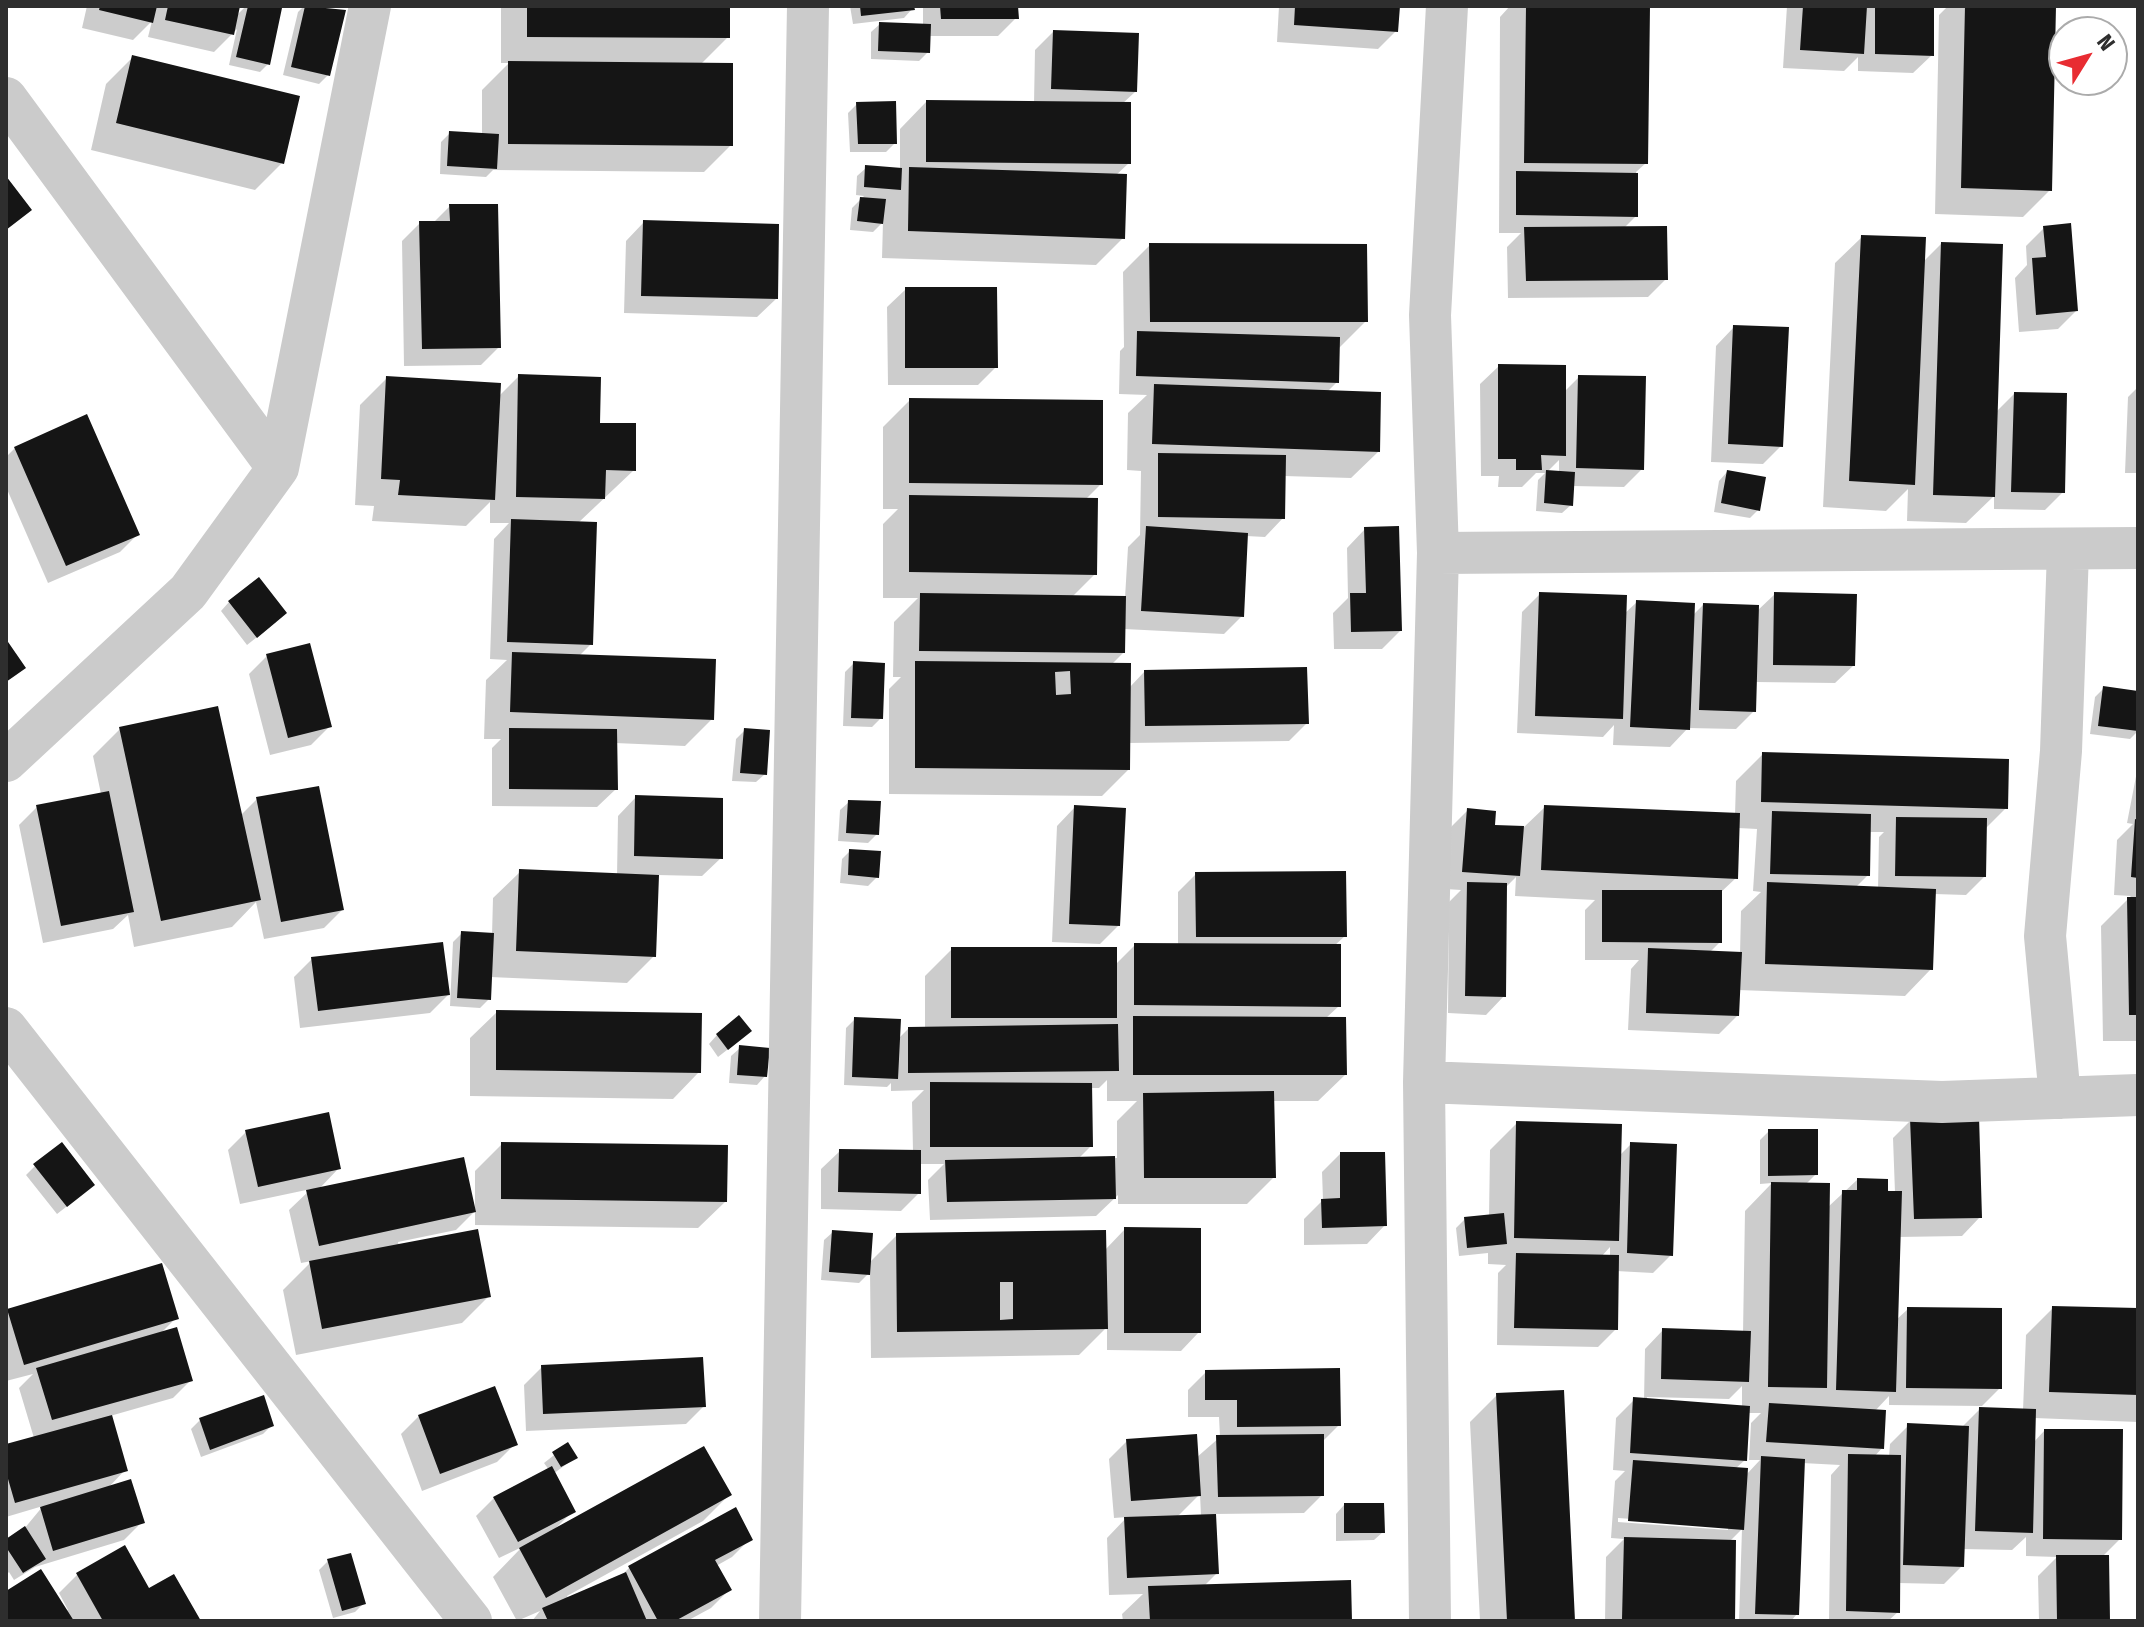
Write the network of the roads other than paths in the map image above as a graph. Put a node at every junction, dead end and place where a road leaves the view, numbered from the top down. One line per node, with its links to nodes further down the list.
1 (370, 6): 5 (street)
2 (808, 6): 15 (street)
3 (1447, 6): 8 (street)
4 (6, 98): 5 (street)
5 (278, 468): 9 (street)
6 (2138, 548): 7 (street)
7 (2068, 551): 8 (street); 13 (street)
8 (1438, 553): 11 (street)
9 (6, 761)
10 (6, 1028): 14 (street)
11 (1424, 1082): 13 (street); 16 (street)
12 (2138, 1095): 13 (street)
13 (2060, 1098)
14 (471, 1621)
15 (780, 1621)
16 (1430, 1621)

